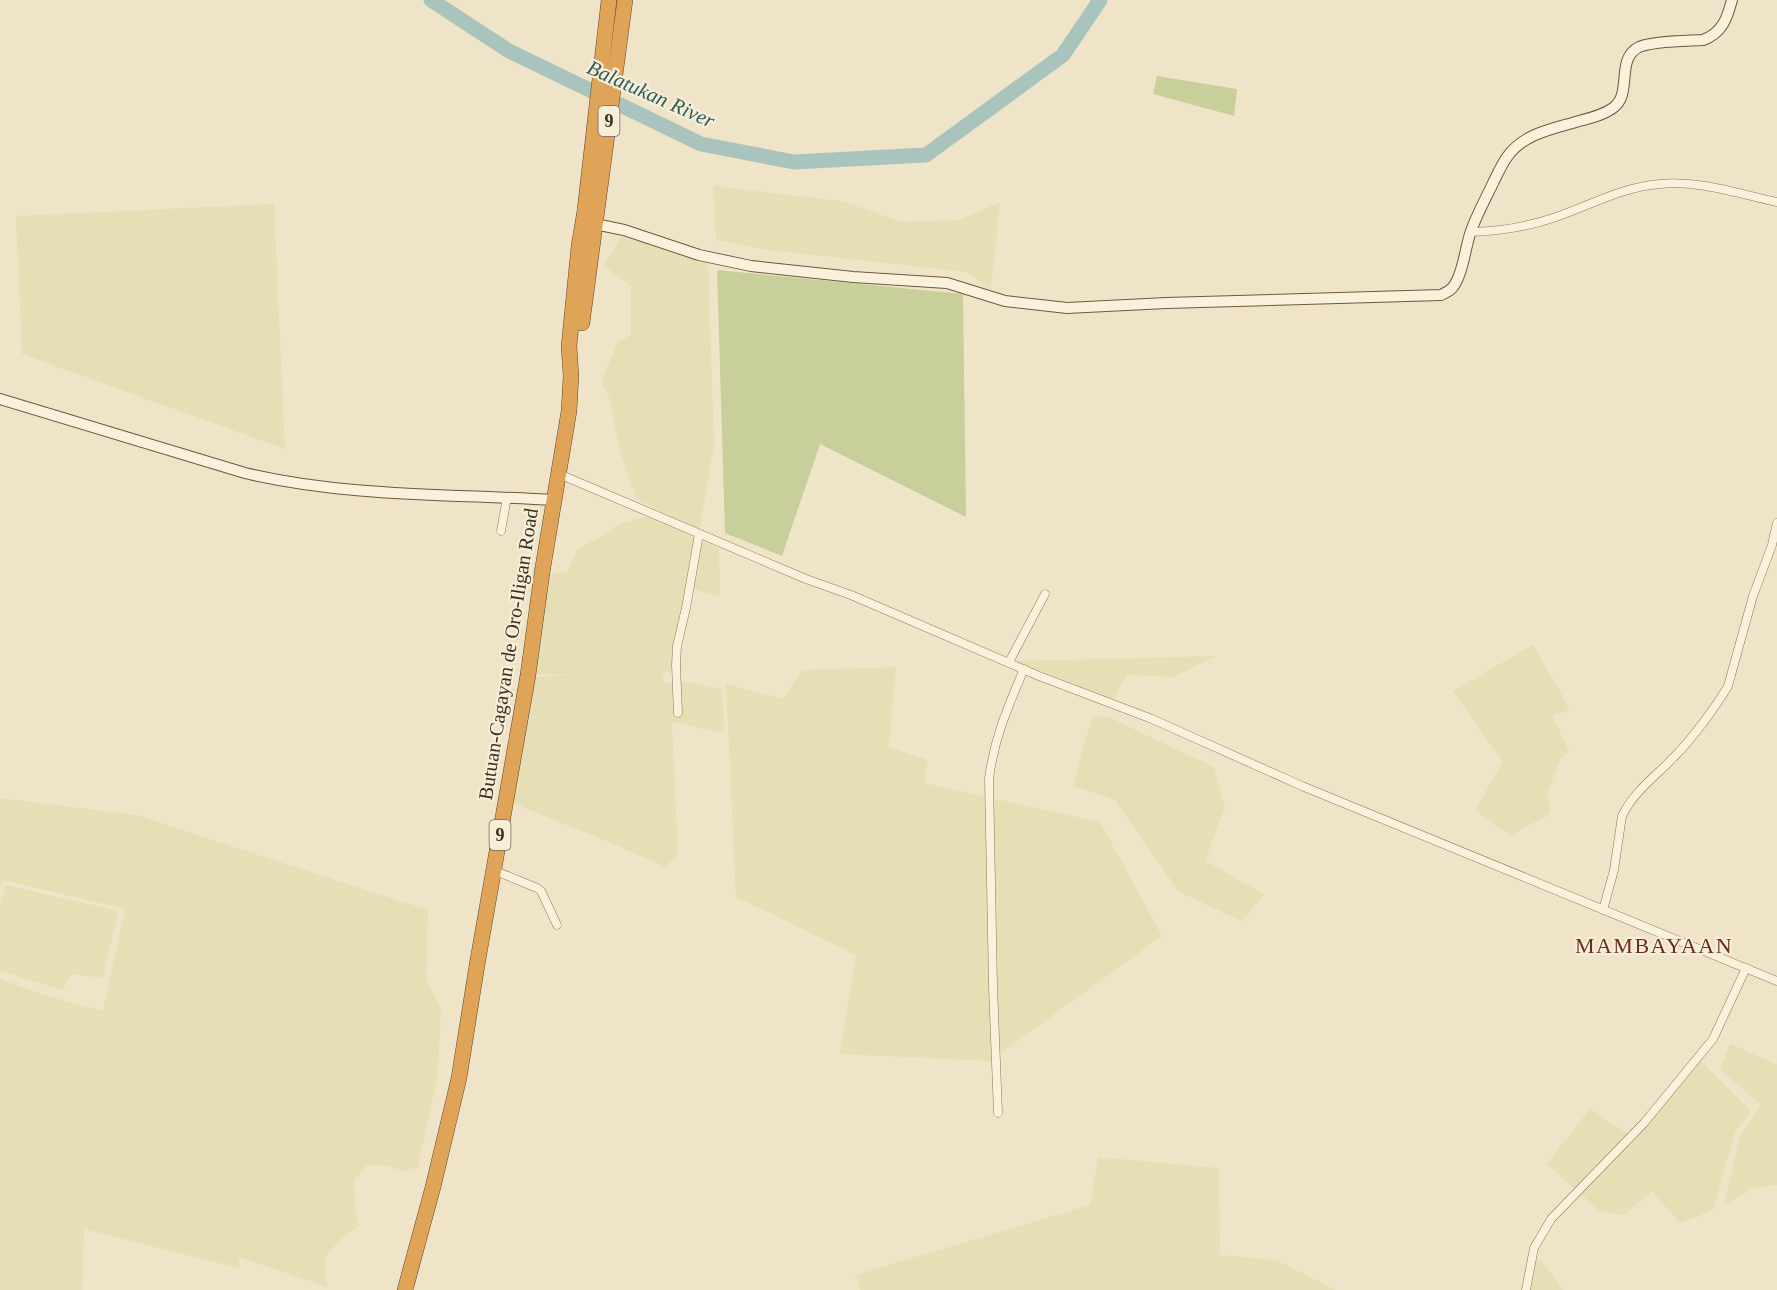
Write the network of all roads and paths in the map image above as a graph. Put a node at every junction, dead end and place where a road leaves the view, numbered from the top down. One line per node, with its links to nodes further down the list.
1 (609, 0): 5 (highway, Butuan-Cagayan de Oro-Iligan Road / 9)
2 (625, 0): 5 (highway, Butuan-Cagayan de Oro-Iligan Road / 9)
3 (1732, 0): 6 (street)
4 (1777, 202): 6 (street)
5 (592, 216): 6 (street); 8 (highway, Butuan-Cagayan de Oro-Iligan Road / 9)
6 (1471, 232)
7 (0, 399): 9 (street)
8 (559, 474): 10 (highway, Butuan-Cagayan de Oro-Iligan Road / 9); 13 (street)
9 (507, 497): 10 (street); 12 (street)
10 (555, 500): 18 (highway, Butuan-Cagayan de Oro-Iligan Road / 9)
11 (1777, 523): 19 (street)
12 (501, 531)
13 (699, 534): 15 (street); 17 (street)
14 (1045, 594): 15 (street)
15 (1009, 662): 16 (street)
16 (1024, 669): 19 (street); 23 (street)
17 (678, 713)
18 (493, 870): 20 (street); 24 (highway, Butuan-Cagayan de Oro-Iligan Road / 9)
19 (1603, 910): 21 (street)
20 (557, 925)
21 (1746, 968): 22 (street); 25 (street)
22 (1777, 981)
23 (998, 1113)
24 (405, 1290)
25 (1526, 1290)

